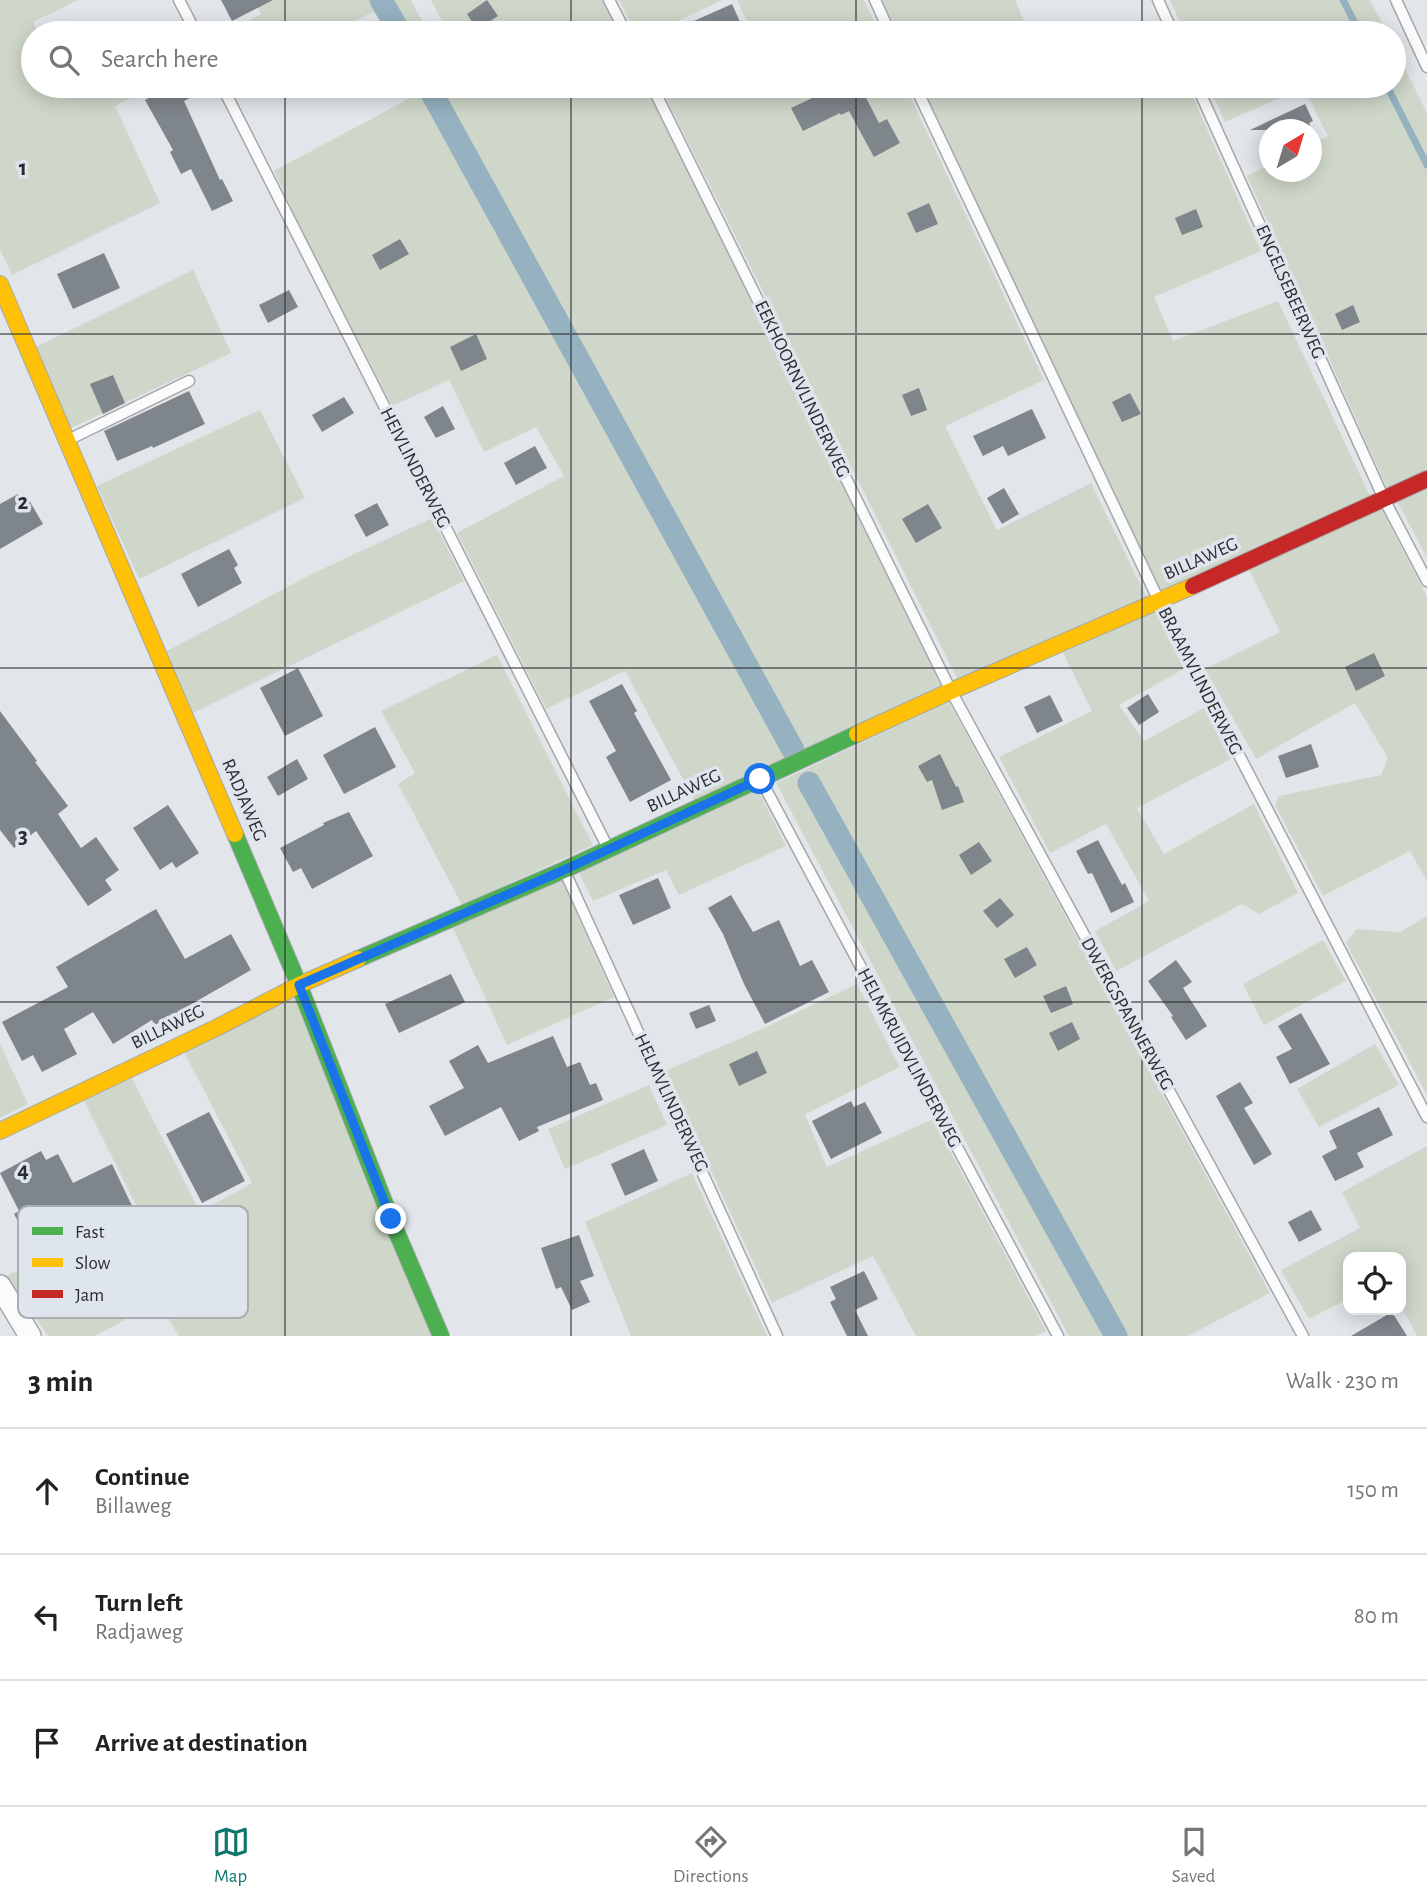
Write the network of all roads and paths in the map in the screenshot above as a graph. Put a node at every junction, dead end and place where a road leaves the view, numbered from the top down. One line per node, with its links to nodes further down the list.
1 (179, 0): 6 (lane)
2 (609, 0): 7 (lane)
3 (875, 0): 8 (lane)
4 (1158, 0): 9 (lane)
5 (1396, 0): 10 (lane)
6 (190, 21)
7 (620, 21)
8 (885, 21)
9 (1168, 21)
10 (1406, 21)
11 (1406, 22): 12 (lane)
12 (1427, 67)
13 (228, 98): 26 (lane, HEIVLINDERWEG)
14 (658, 98): 24 (lane, EEKHOORNVLINDERWEG)
15 (921, 98): 23 (lane, BRAAMVLINDERWEG)
16 (1202, 98): 21 (lane, ENGELSEBEERWEG)
17 (0, 284): 19 (street, RADJAWEG)
18 (189, 381): 19 (lane)
19 (68, 440): 28 (street, RADJAWEG)
20 (1427, 479): 21 (street, BILLAWEG)
21 (1384, 499): 22 (lane, ENGELSEBEERWEG); 23 (street, BILLAWEG)
22 (1427, 580)
23 (1159, 601): 24 (street, BILLAWEG); 29 (lane, BRAAMVLINDERWEG)
24 (951, 691): 25 (street, BILLAWEG); 38 (lane, DWERGSPANNERWEG)
25 (760, 779): 26 (street, BILLAWEG); 37 (lane, HELMKRUIDVLINDERWEG)
26 (608, 849): 27 (street, BILLAWEG)
27 (564, 870): 28 (street, BILLAWEG); 36 (lane, HELMVLINDERWEG)
28 (299, 985): 30 (street, BILLAWEG); 35 (street, RADJAWEG)
29 (1427, 1117)
30 (0, 1131)
31 (0, 1286): 32 (street)
32 (18, 1316)
33 (19, 1318): 34 (street)
34 (30, 1336)
35 (441, 1336)
36 (777, 1336)
37 (1058, 1336)
38 (1303, 1336)

